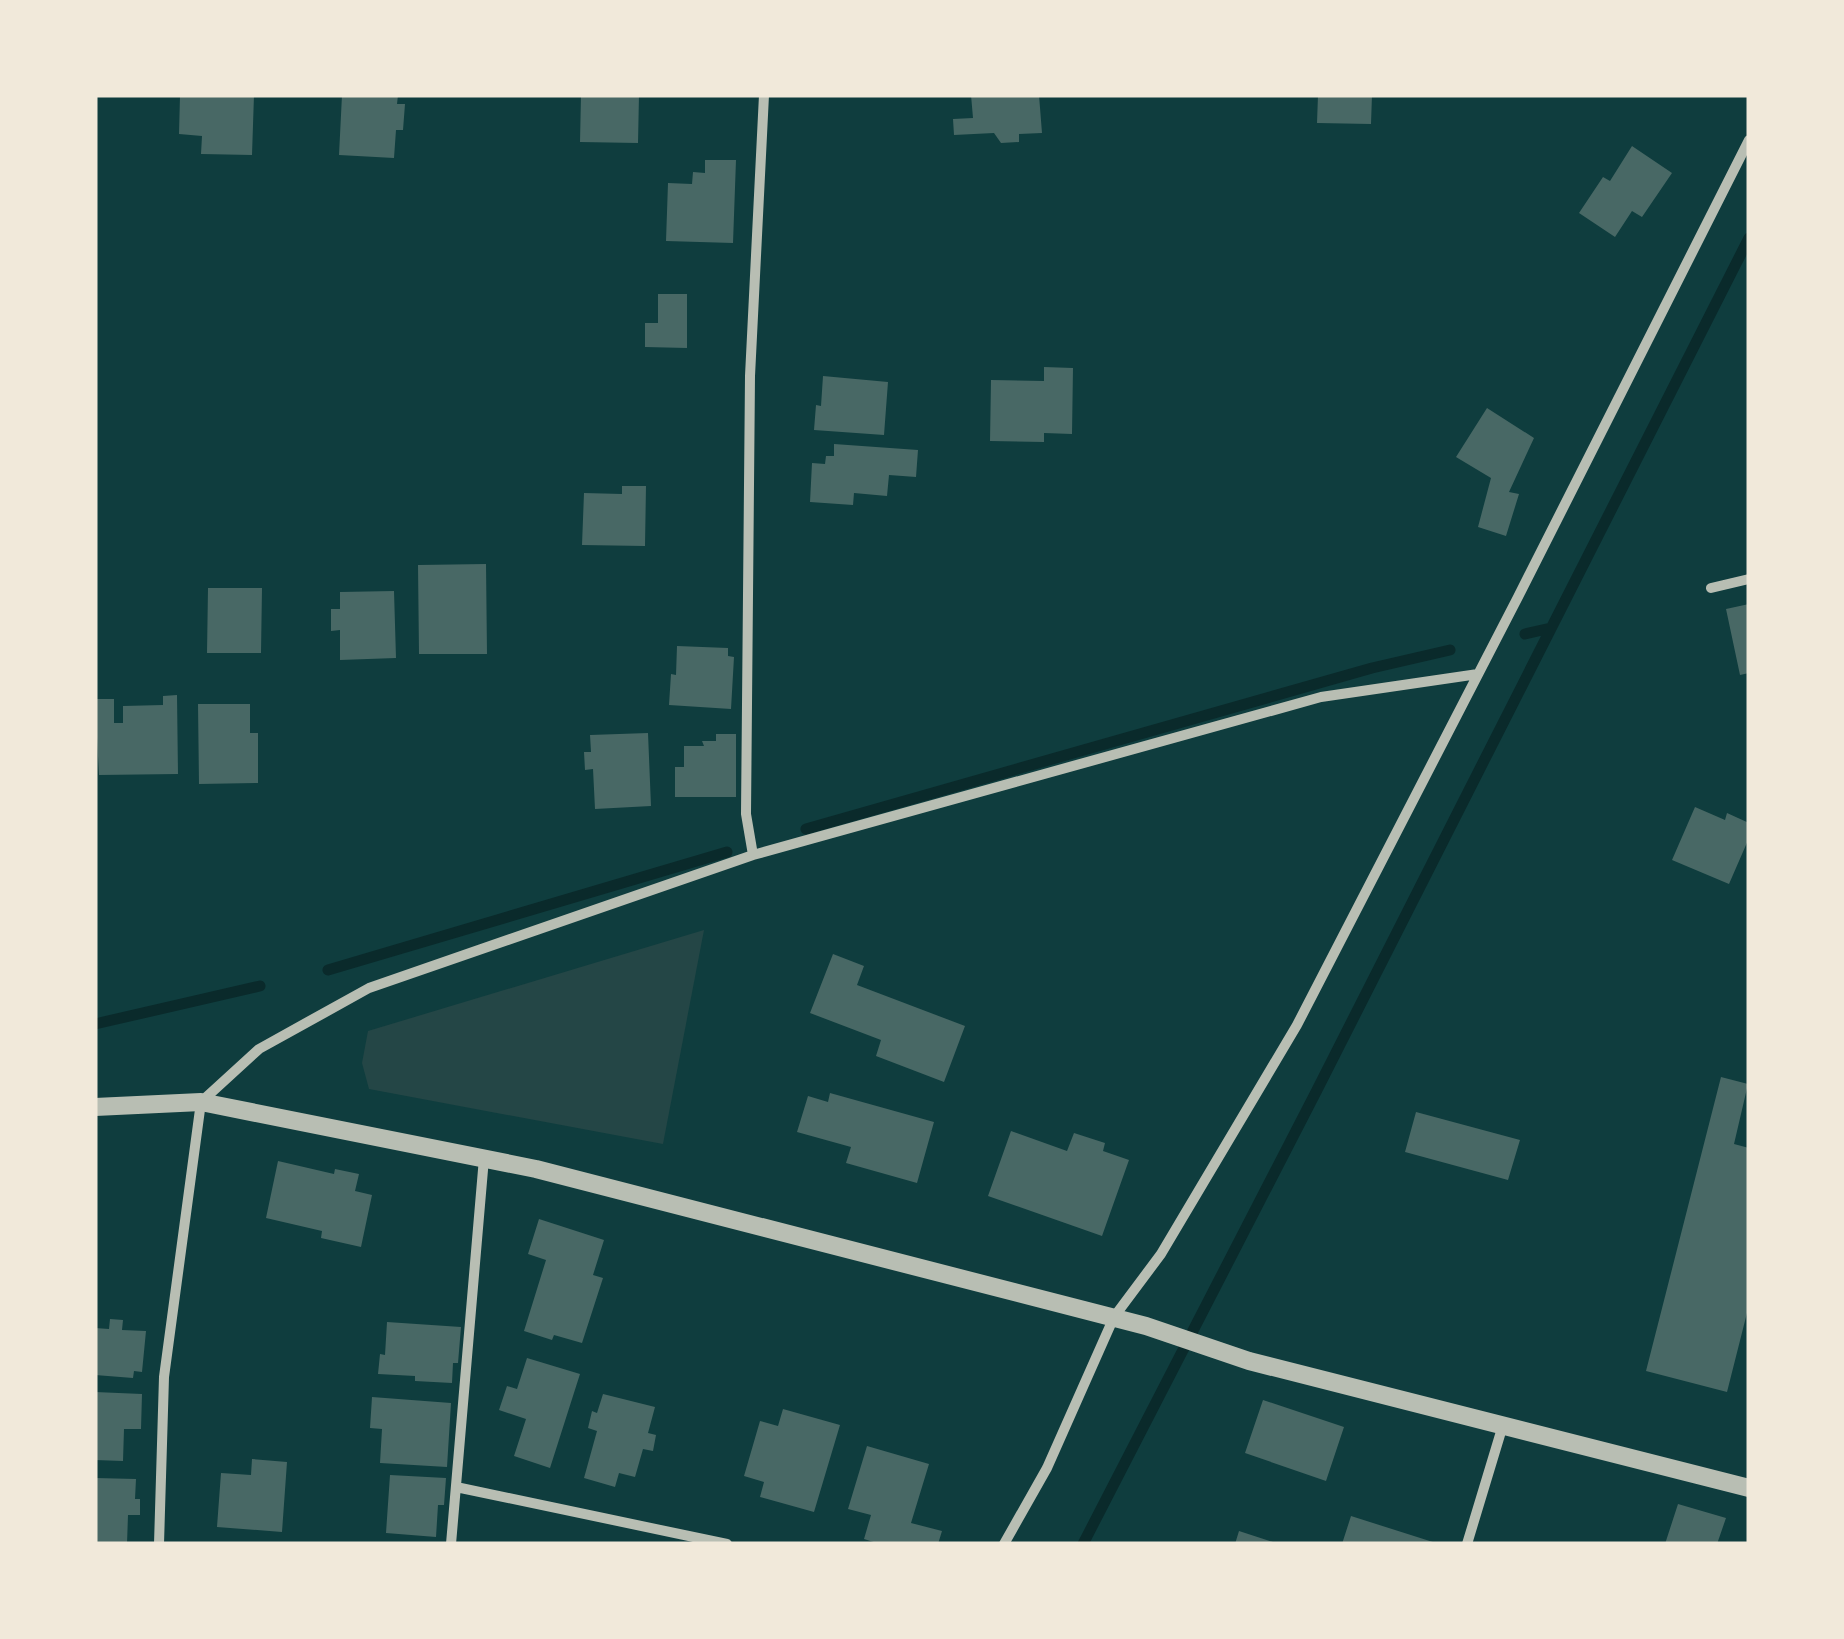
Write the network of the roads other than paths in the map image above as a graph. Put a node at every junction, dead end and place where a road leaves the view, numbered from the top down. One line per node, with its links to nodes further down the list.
1 (764, 95): 6 (street)
2 (1749, 140): 5 (street)
3 (1749, 578): 4 (street)
4 (1711, 588)
5 (1478, 674): 6 (street); 10 (street)
6 (753, 855): 7 (street)
7 (201, 1102): 8 (street); 9 (street); 14 (street)
8 (95, 1106)
9 (484, 1158): 10 (street); 12 (street)
10 (1114, 1317): 11 (street); 17 (street)
11 (1503, 1425): 13 (street); 18 (street)
12 (456, 1487): 15 (street); 16 (street)
13 (1749, 1488)
14 (158, 1544)
15 (451, 1544)
16 (726, 1544)
17 (1004, 1544)
18 (1467, 1544)

